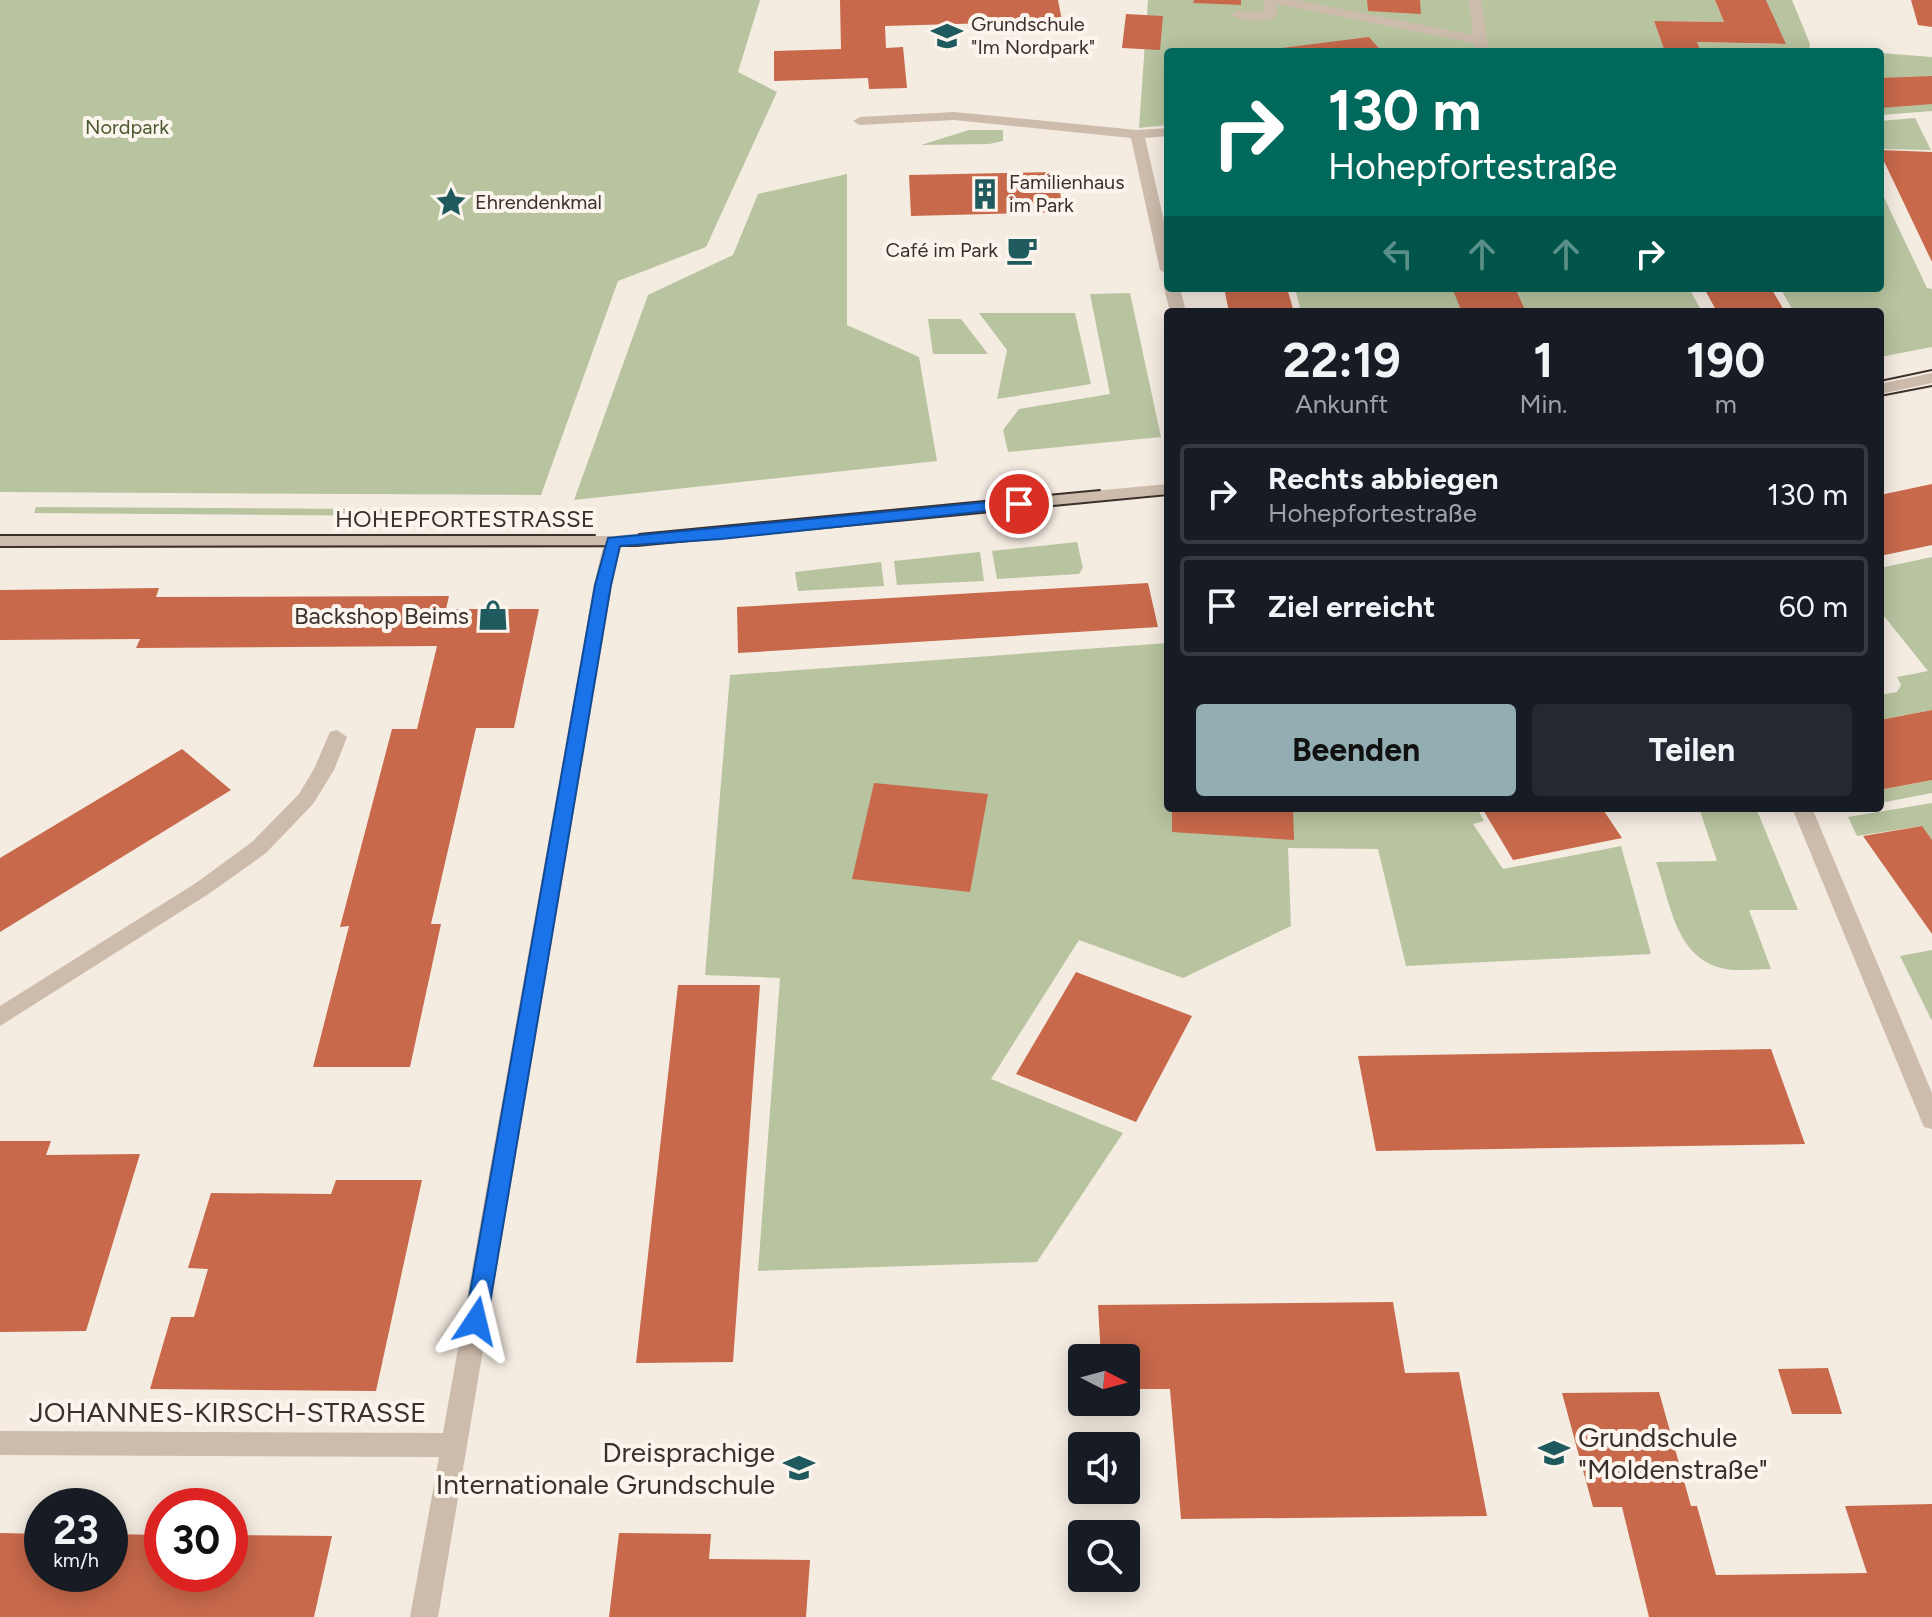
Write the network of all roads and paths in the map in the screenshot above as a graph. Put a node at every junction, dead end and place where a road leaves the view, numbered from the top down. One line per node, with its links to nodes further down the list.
1 (1270, 0): 4 (street)
2 (1277, 0): 5 (street)
3 (1475, 0): 5 (street)
4 (1237, 15)
5 (1481, 46)
6 (860, 121): 8 (street)
7 (1164, 132): 8 (street)
8 (1137, 134): 9 (street)
9 (1164, 252)
10 (1932, 378): 11 (street)
11 (1884, 388)
12 (1164, 489): 14 (street, HOHEPFORTESTRASSE)
13 (0, 542): 14 (street, HOHEPFORTESTRASSE)
14 (613, 542): 20 (street)
15 (337, 737): 17 (street)
16 (1804, 812): 18 (street)
17 (0, 1017)
18 (1932, 1120)
19 (0, 1443): 20 (street, JOHANNES-KIRSCH-STRASSE)
20 (455, 1445): 21 (street)
21 (424, 1617)

